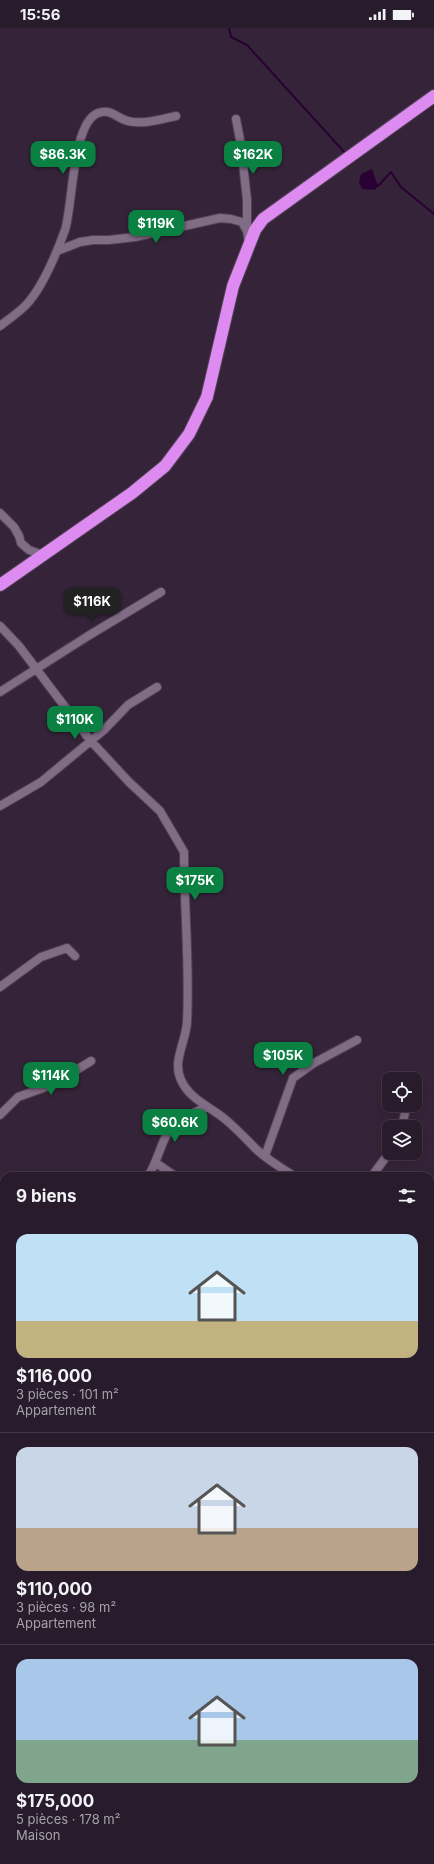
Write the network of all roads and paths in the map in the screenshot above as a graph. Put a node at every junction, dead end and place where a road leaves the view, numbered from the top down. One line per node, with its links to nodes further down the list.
1 (434, 96): 4 (highway)
2 (176, 116): 5 (street)
3 (236, 119): 4 (street)
4 (248, 237): 5 (street); 8 (highway)
5 (57, 251): 6 (street)
6 (0, 326)
7 (0, 513): 8 (street)
8 (43, 555): 9 (highway)
9 (0, 585)
10 (161, 592): 12 (street)
11 (0, 626): 12 (street)
12 (36, 670): 14 (street); 15 (street)
13 (157, 687): 15 (street)
14 (0, 692)
15 (90, 740): 16 (street); 21 (street)
16 (0, 806)
17 (75, 956): 18 (street)
18 (0, 987)
19 (357, 1040): 25 (street)
20 (91, 1061): 23 (street)
21 (206, 1107): 25 (street); 27 (street)
22 (405, 1113): 24 (street)
23 (0, 1115)
24 (404, 1120)
25 (265, 1156): 30 (street)
26 (384, 1160): 31 (street)
27 (156, 1163): 28 (street); 29 (street)
28 (150, 1172)
29 (169, 1172)
30 (288, 1172)
31 (375, 1172)

